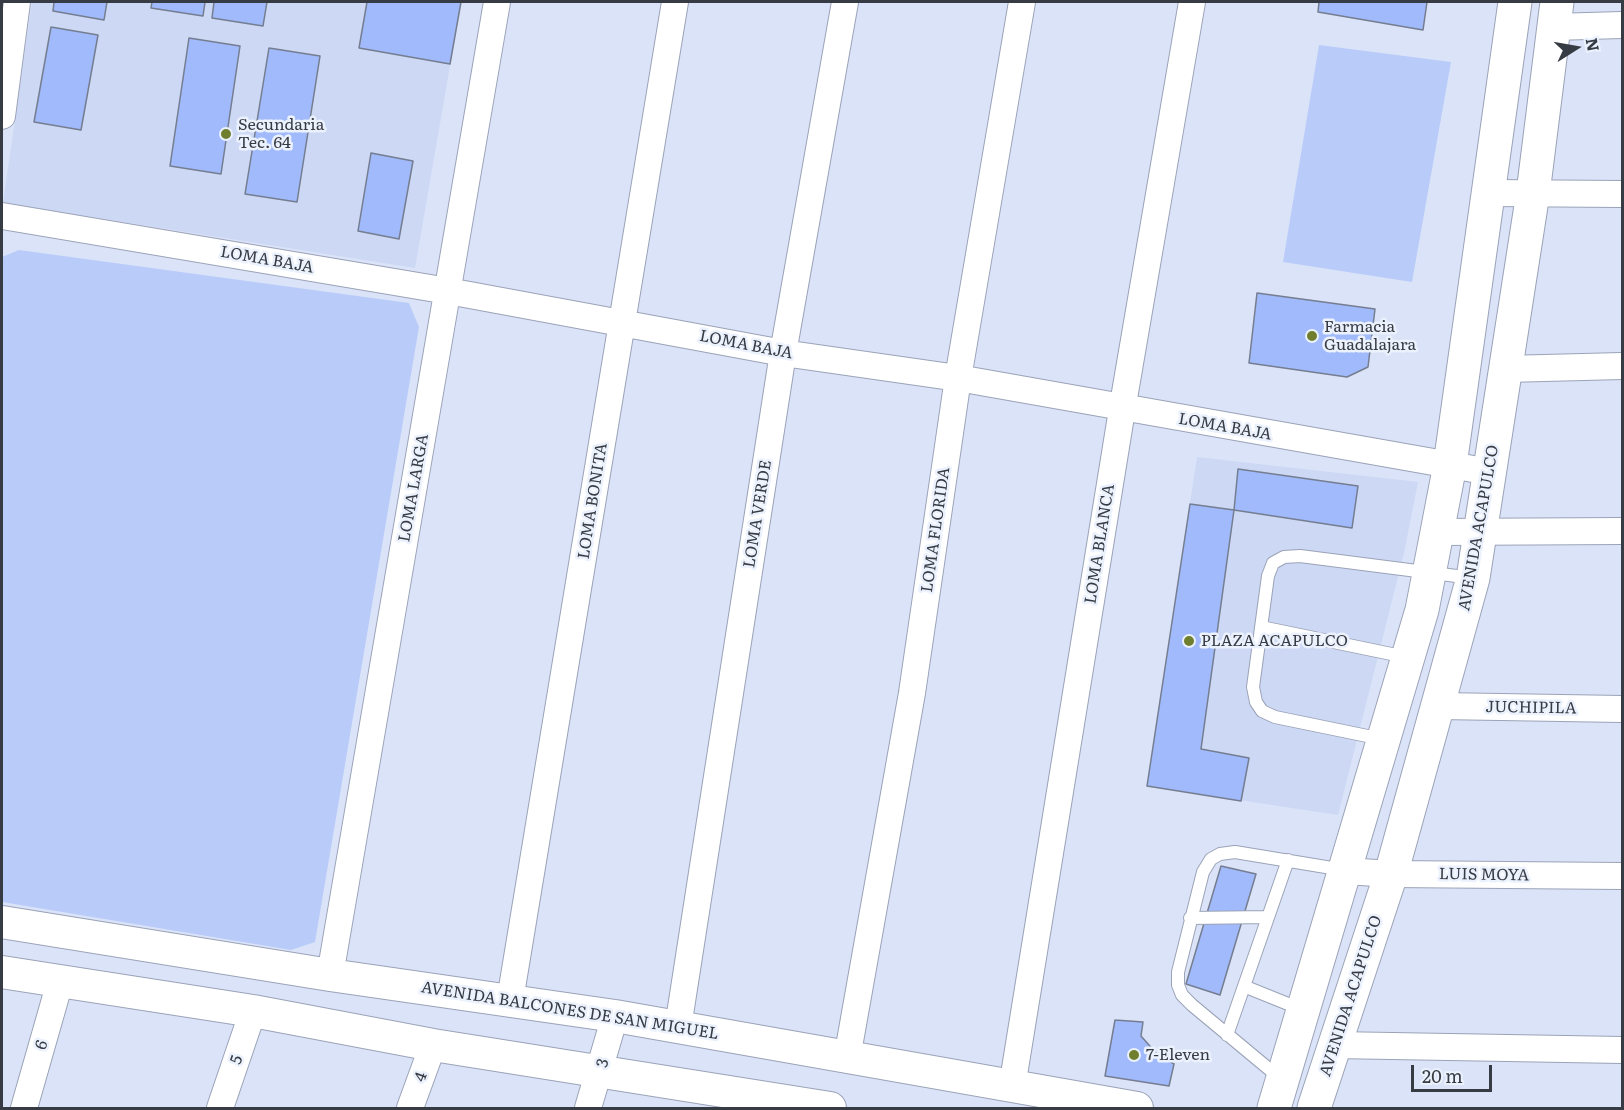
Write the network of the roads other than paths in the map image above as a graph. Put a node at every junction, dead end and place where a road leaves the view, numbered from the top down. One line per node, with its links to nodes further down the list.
1 (17, 2): 10 (street)
2 (497, 2): 15 (street, LOMA LARGA)
3 (675, 2): 16 (street, LOMA BONITA)
4 (845, 2): 17 (street, LOMA VERDE)
5 (1022, 2): 20 (street, LOMA FLORIDA)
6 (1192, 2): 21 (street, LOMA BLANCA)
7 (1515, 2): 11 (main road)
8 (1555, 14): 9 (street); 12 (main road, AVENIDA ACAPULCO)
9 (1623, 25)
10 (2, 116)
11 (1489, 193): 12 (street); 22 (main road)
12 (1533, 193): 13 (street); 19 (main road, AVENIDA ACAPULCO)
13 (1623, 194)
14 (2, 216): 15 (street, LOMA BAJA)
15 (448, 291): 16 (street, LOMA BAJA); 42 (street, LOMA LARGA)
16 (622, 321): 17 (street, LOMA BAJA); 45 (street, LOMA BONITA)
17 (783, 353): 20 (street, LOMA BAJA); 49 (street, LOMA VERDE)
18 (1623, 366): 19 (street)
19 (1505, 369): 23 (main road, AVENIDA ACAPULCO)
20 (958, 378): 21 (street, LOMA BAJA); 54 (street, LOMA FLORIDA)
21 (1122, 410): 22 (street, LOMA BAJA); 56 (street, LOMA BLANCA)
22 (1450, 465): 23 (street, LOMA BAJA); 25 (main road)
23 (1490, 472): 26 (main road, AVENIDA ACAPULCO)
24 (1623, 531): 26 (street)
25 (1437, 532): 26 (street); 27 (main road)
26 (1481, 533): 28 (main road, AVENIDA ACAPULCO)
27 (1430, 572): 28 (lane); 29 (lane); 30 (main road)
28 (1473, 578): 31 (main road, AVENIDA ACAPULCO)
29 (1261, 627): 30 (lane); 33 (lane)
30 (1408, 658): 33 (main road)
31 (1439, 706): 32 (street, JUCHIPILA); 36 (main road, AVENIDA ACAPULCO)
32 (1623, 709)
33 (1385, 739): 35 (main road)
34 (1287, 860): 35 (lane); 38 (lane); 39 (lane)
35 (1346, 871): 36 (street, LUIS MOYA); 46 (main road)
36 (1391, 874): 37 (street, LUIS MOYA); 52 (main road, AVENIDA ACAPULCO)
37 (1623, 876)
38 (1268, 917): 39 (lane); 44 (lane)
39 (1190, 918): 50 (lane)
40 (2, 922): 42 (street, AVENIDA BALCONES DE SAN MIGUEL)
41 (2, 972): 43 (street)
42 (330, 975): 45 (street, AVENIDA BALCONES DE SAN MIGUEL)
43 (60, 982): 47 (street); 59 (street, 6)
44 (1246, 987): 46 (lane); 50 (lane)
45 (510, 1000): 48 (street, AVENIDA BALCONES DE SAN MIGUEL)
46 (1304, 1010): 57 (main road)
47 (254, 1011): 51 (street); 60 (street, 5)
48 (615, 1016): 49 (street, AVENIDA BALCONES DE SAN MIGUEL); 55 (street, 3)
49 (678, 1027): 54 (street, AVENIDA BALCONES DE SAN MIGUEL)
50 (1227, 1035): 57 (lane)
51 (433, 1044): 55 (street); 61 (street, 4)
52 (1334, 1045): 53 (street); 65 (main road, AVENIDA ACAPULCO)
53 (1623, 1050)
54 (847, 1058): 56 (street, AVENIDA BALCONES DE SAN MIGUEL)
55 (601, 1071): 58 (street); 62 (street, 3)
56 (1012, 1087): 64 (street, AVENIDA BALCONES DE SAN MIGUEL)
57 (1278, 1094)
58 (766, 1103): 63 (street)
59 (24, 1108)
60 (220, 1108)
61 (410, 1108)
62 (588, 1108)
63 (830, 1108)
64 (1137, 1108)
65 (1314, 1108)

